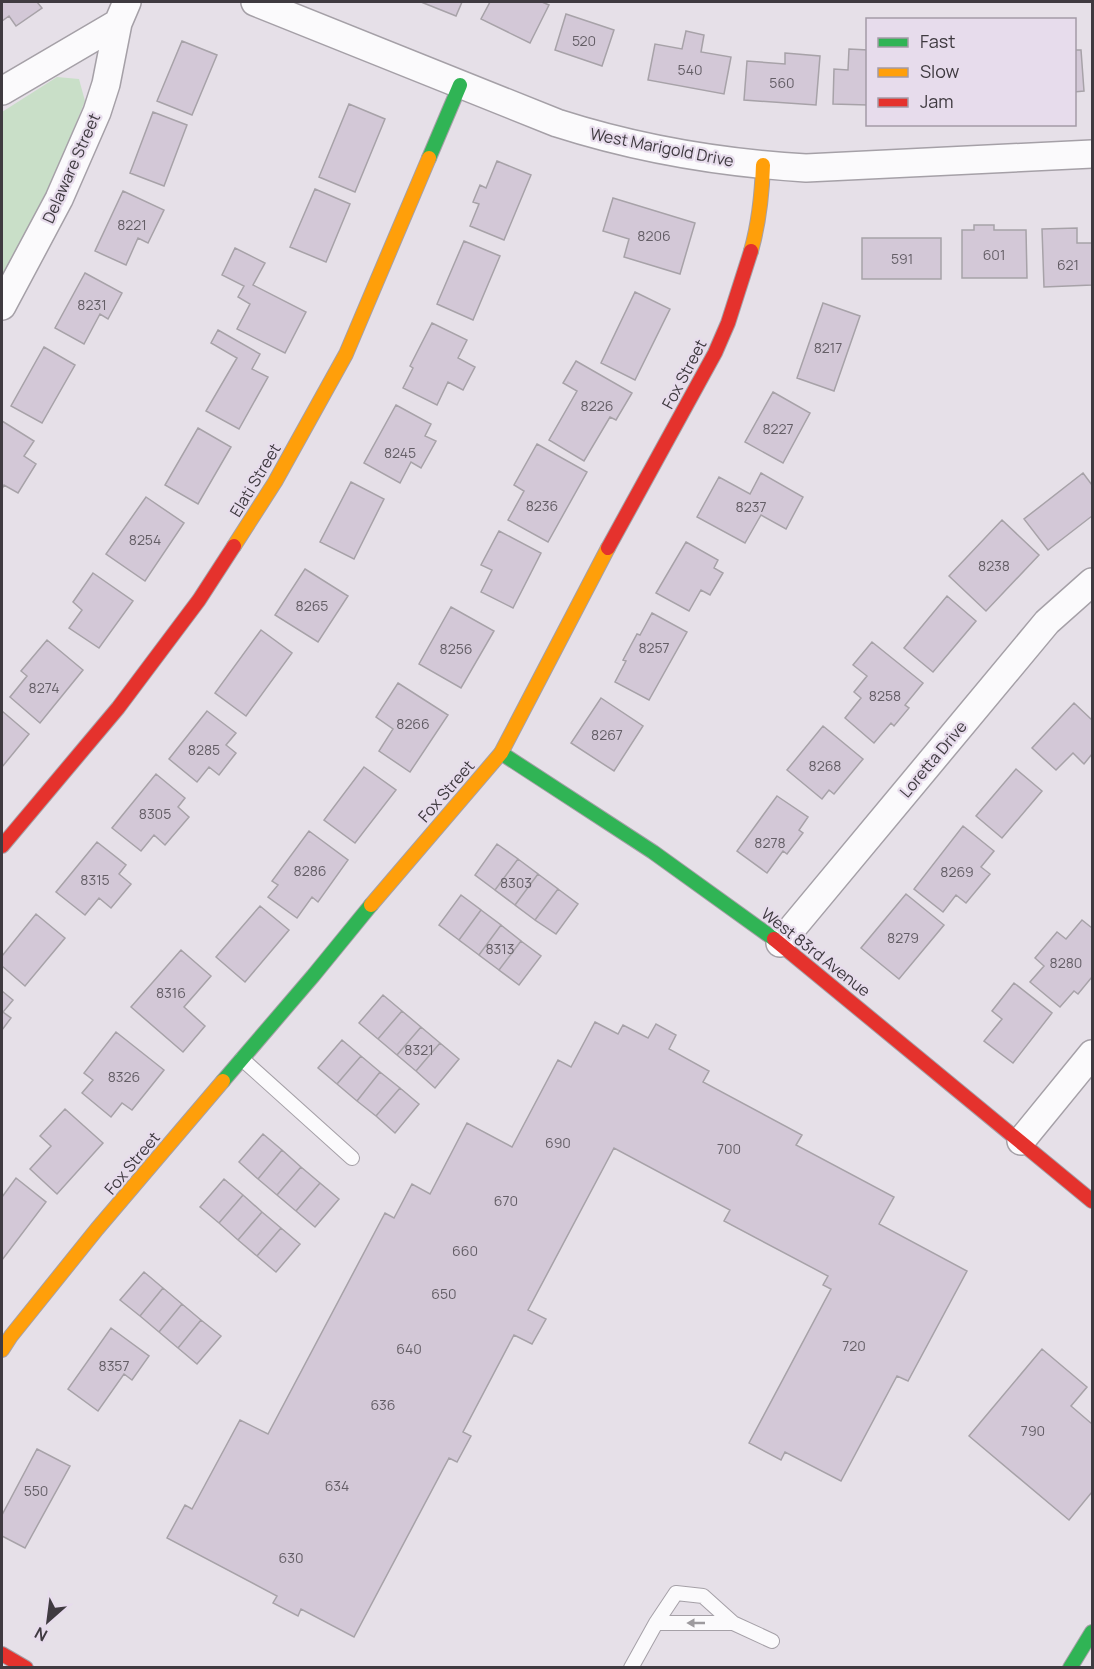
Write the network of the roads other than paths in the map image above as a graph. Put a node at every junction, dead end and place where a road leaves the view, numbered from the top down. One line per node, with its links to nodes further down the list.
1 (255, 2): 3 (street, West Marigold Drive)
2 (123, 12): 4 (street, Delaware Street); 7 (street, Delaware Street)
3 (460, 85): 6 (street, West Marigold Drive); 10 (street, Elati Street)
4 (2, 91)
5 (1092, 154): 6 (street, West Marigold Drive)
6 (763, 165): 9 (street, Fox Street)
7 (2, 306)
8 (1092, 582): 11 (street, Loretta Drive)
9 (501, 753): 11 (street, West 83rd Avenue); 13 (street, Fox Street)
10 (2, 846)
11 (780, 943): 14 (street, West 83rd Avenue)
12 (1092, 1054): 14 (street)
13 (242, 1059): 15 (lane); 17 (street, Fox Street)
14 (1022, 1141): 16 (street, West 83rd Avenue)
15 (352, 1158)
16 (1092, 1201)
17 (2, 1350)
18 (656, 1623): 19 (lane, one-way to 18); 19 (lane); 24 (lane)
19 (733, 1623): 21 (lane)
20 (1092, 1632): 25 (street)
21 (772, 1641)
22 (2, 1654): 23 (street)
23 (26, 1668)
24 (631, 1668)
25 (1070, 1668)

